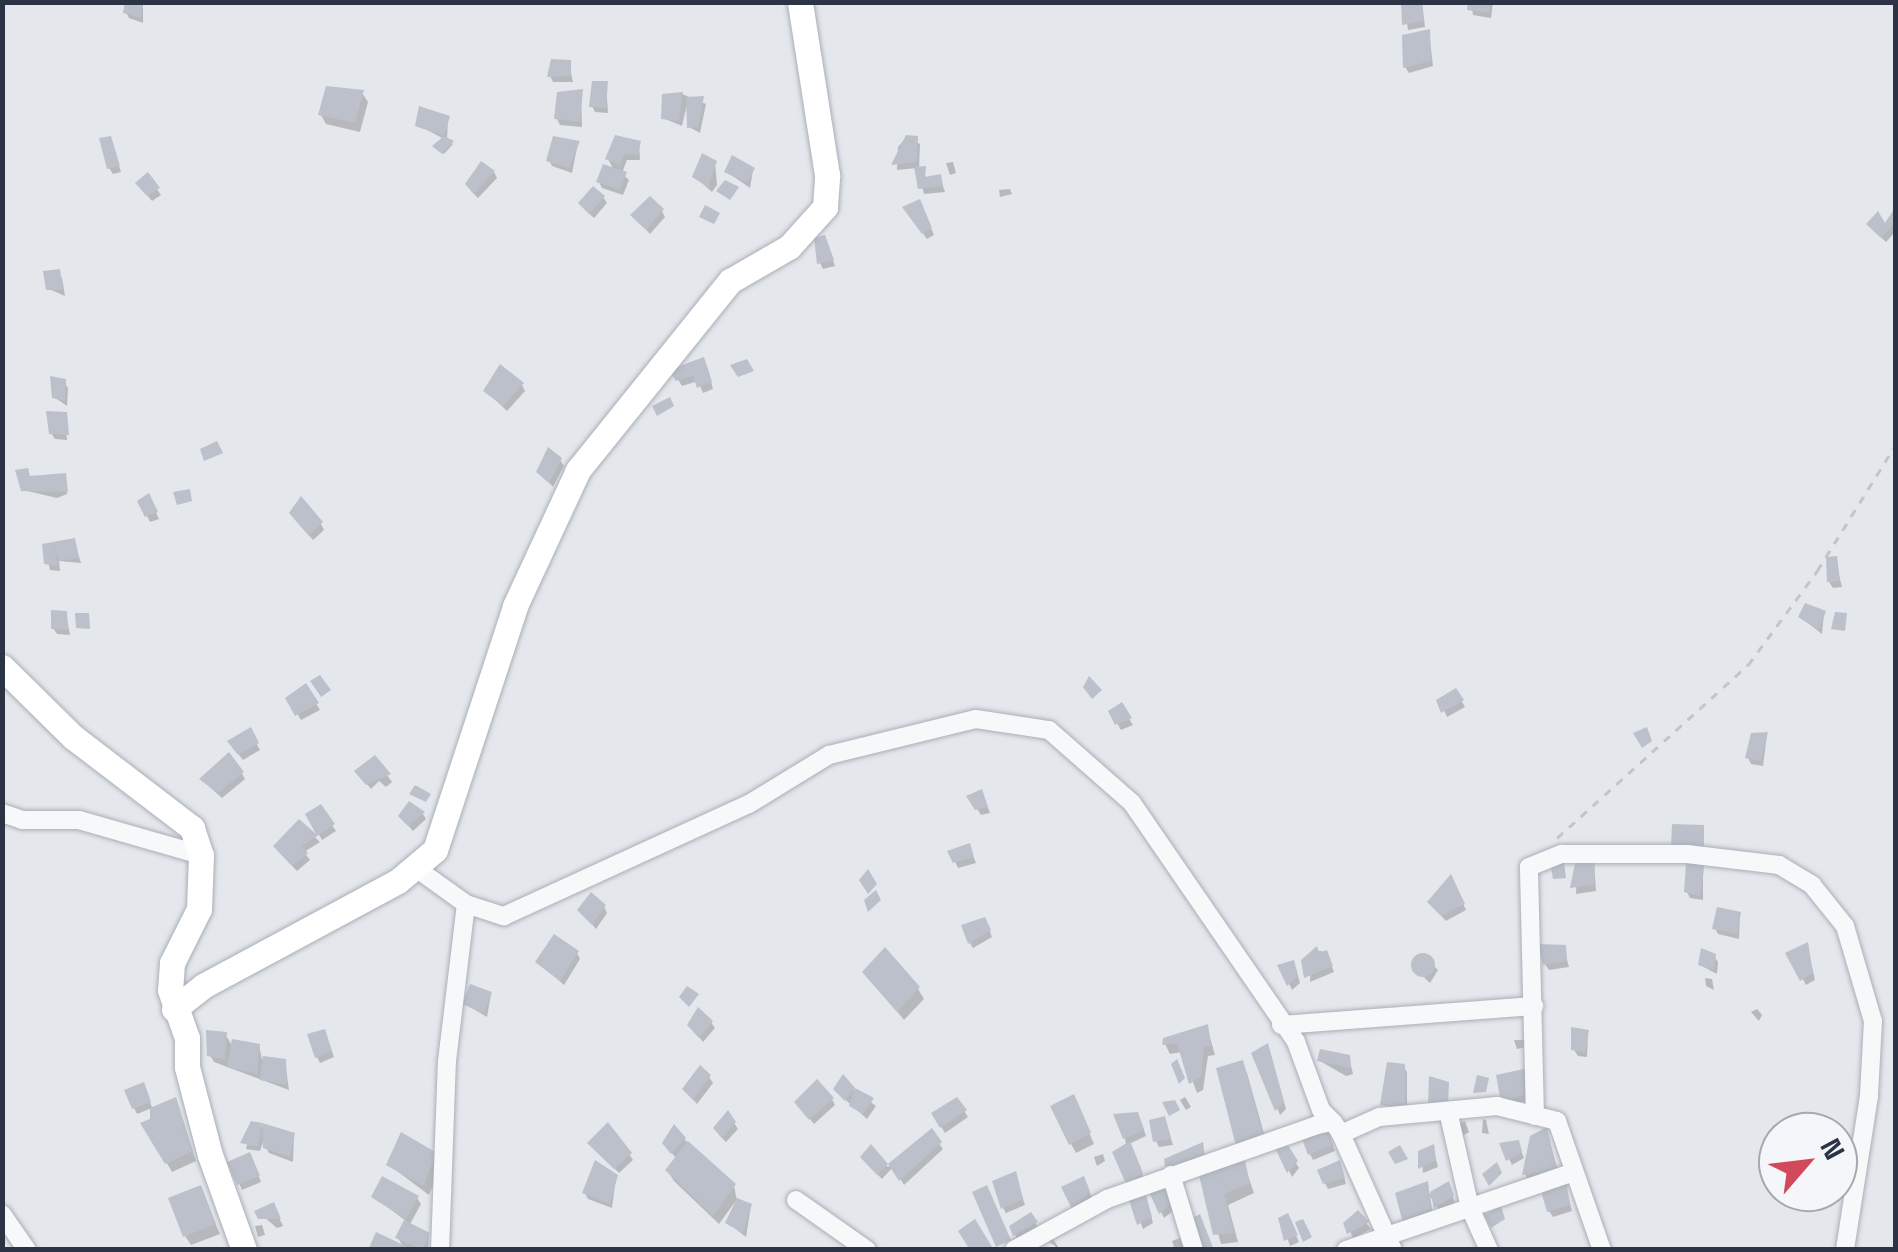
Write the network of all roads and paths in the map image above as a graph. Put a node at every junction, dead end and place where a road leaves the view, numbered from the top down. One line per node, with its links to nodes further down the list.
1 (800, 2): 7 (street)
2 (1896, 444): 6 (path)
3 (2, 667): 5 (street)
4 (2, 812): 5 (street)
5 (201, 855): 10 (street)
6 (1540, 858): 9 (street); 30 (street)
7 (413, 866): 8 (street); 10 (street)
8 (466, 904): 11 (street); 23 (street)
9 (1534, 1006): 11 (street); 13 (street)
10 (174, 1009): 22 (street)
11 (1280, 1025): 14 (street)
12 (1448, 1110): 13 (street); 14 (street); 18 (street)
13 (1535, 1116): 15 (street)
14 (1337, 1128): 16 (street); 20 (street)
15 (1574, 1172): 18 (street); 29 (street)
16 (1171, 1175): 25 (street); 26 (street)
17 (796, 1200): 24 (street)
18 (1470, 1208): 20 (street); 28 (street)
19 (2, 1214): 21 (street)
20 (1390, 1243): 27 (street)
21 (27, 1250)
22 (244, 1250)
23 (440, 1250)
24 (867, 1250)
25 (1014, 1250)
26 (1194, 1250)
27 (1346, 1250)
28 (1489, 1250)
29 (1602, 1250)
30 (1845, 1250)

